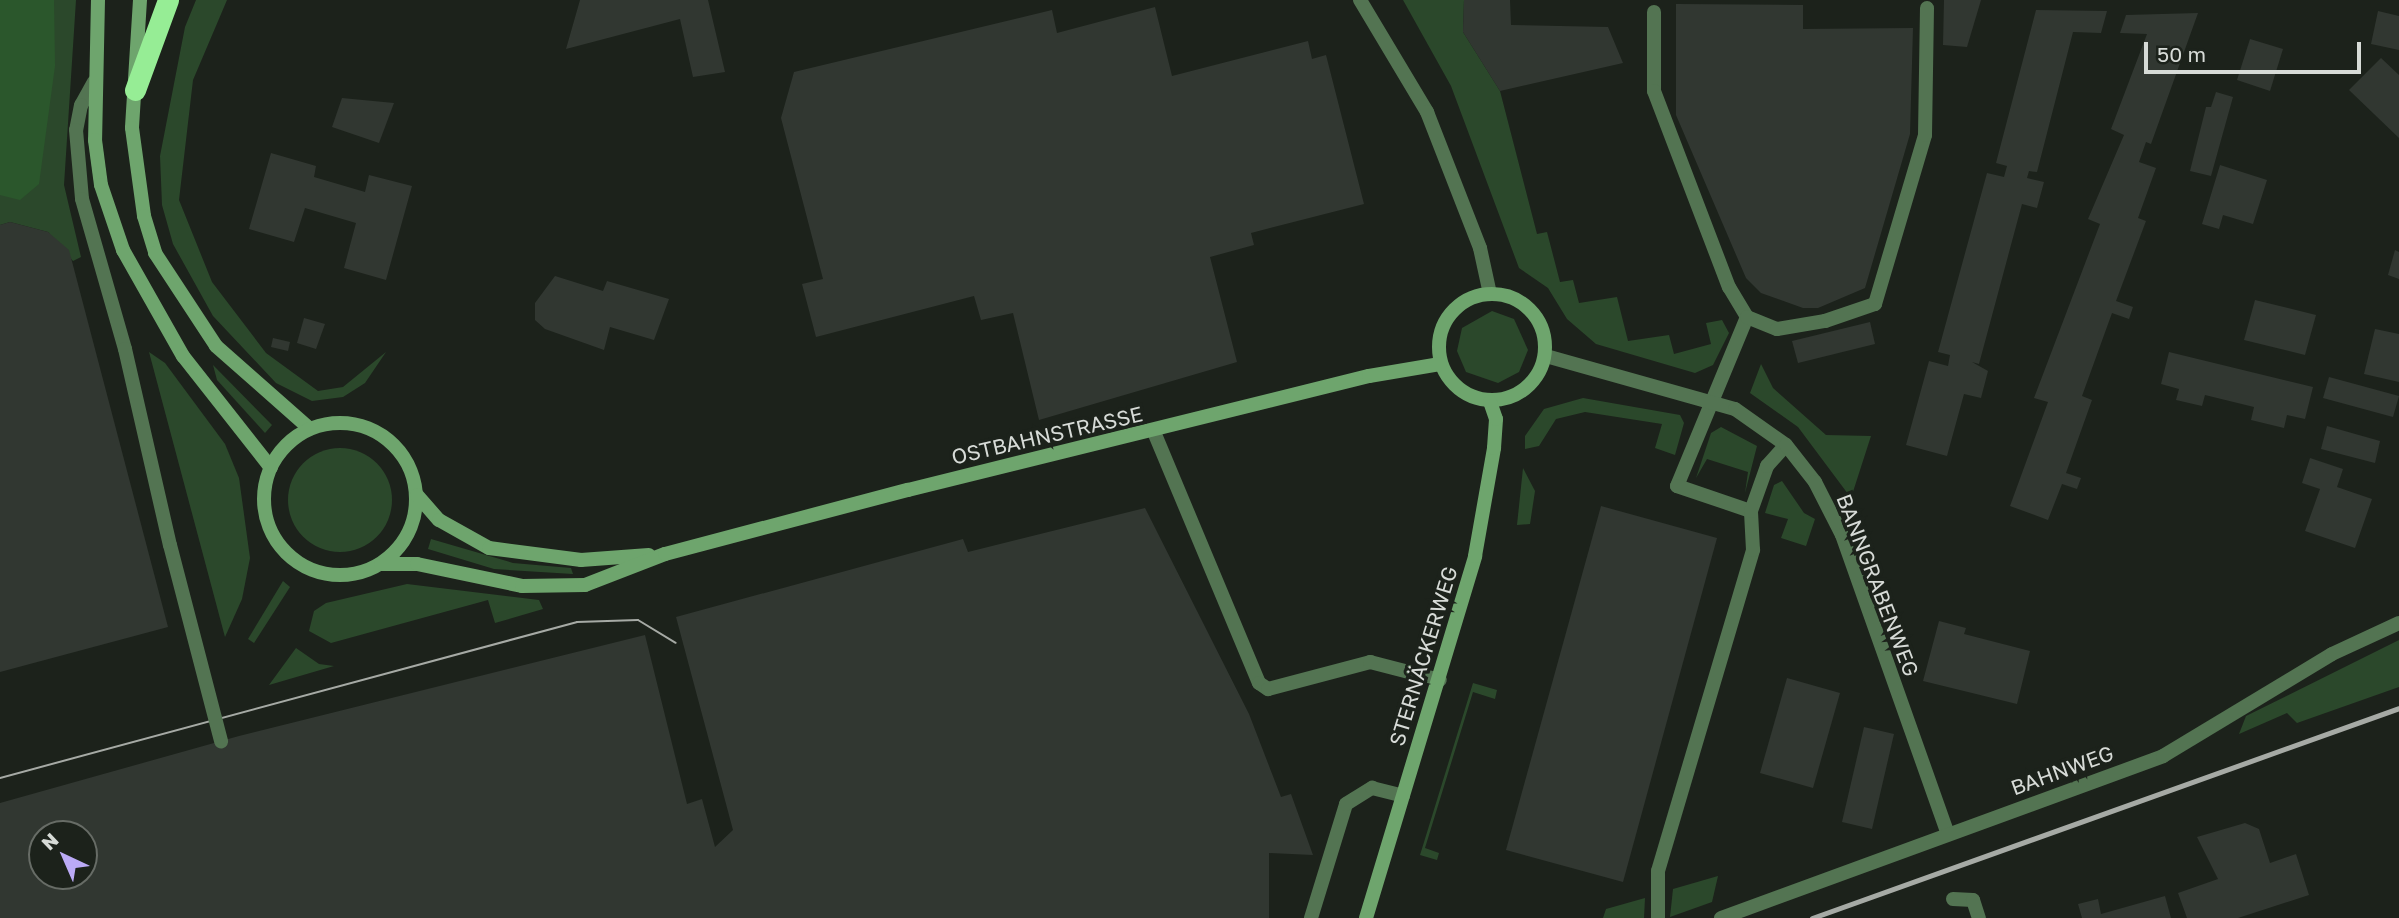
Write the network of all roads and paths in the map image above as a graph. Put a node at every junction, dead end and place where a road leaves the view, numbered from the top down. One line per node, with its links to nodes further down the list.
1 (98, 0): 7 (main road)
2 (140, 0): 8 (main road)
3 (168, 0): 8 (highway)
4 (1360, 0): 9 (street)
5 (1927, 8): 10 (street)
6 (1654, 12): 10 (street)
7 (94, 82): 18 (main road); 25 (street, bridge)
8 (135, 90): 15 (main road)
9 (1490, 293): 11 (main road); 12 (main road)
10 (1747, 317): 13 (street)
11 (1546, 356): 13 (street, BANNGRABENWEG); 14 (main road)
12 (1440, 364): 14 (main road); 16 (main road, OSTBAHNSTRASSE)
13 (1709, 401): 17 (street, BANNGRABENWEG); 20 (street)
14 (1490, 402): 24 (main road, STERNÄCKERWEG)
15 (310, 429): 18 (main road, OSTBAHNSTRASSE); 19 (main road, OSTBAHNSTRASSE)
16 (1154, 432): 21 (main road, OSTBAHNSTRASSE); 24 (street)
17 (1786, 445): 20 (street); 27 (street, BANNGRABENWEG)
18 (271, 467): 22 (main road, OSTBAHNSTRASSE)
19 (416, 495): 21 (main road, OSTBAHNSTRASSE); 22 (main road, OSTBAHNSTRASSE)
20 (1751, 511): 31 (street)
21 (665, 554): 22 (main road, OSTBAHNSTRASSE)
22 (380, 564)
23 (2399, 623): 27 (street, BAHNWEG)
24 (1440, 680): 26 (main road, STERNÄCKERWEG)
25 (221, 741)
26 (1403, 796): 29 (street); 30 (main road, STERNÄCKERWEG)
27 (1948, 834): 32 (street, BAHNWEG)
28 (1953, 899): 33 (street)
29 (1311, 918)
30 (1366, 918)
31 (1658, 918)
32 (1721, 918)
33 (1979, 918)

